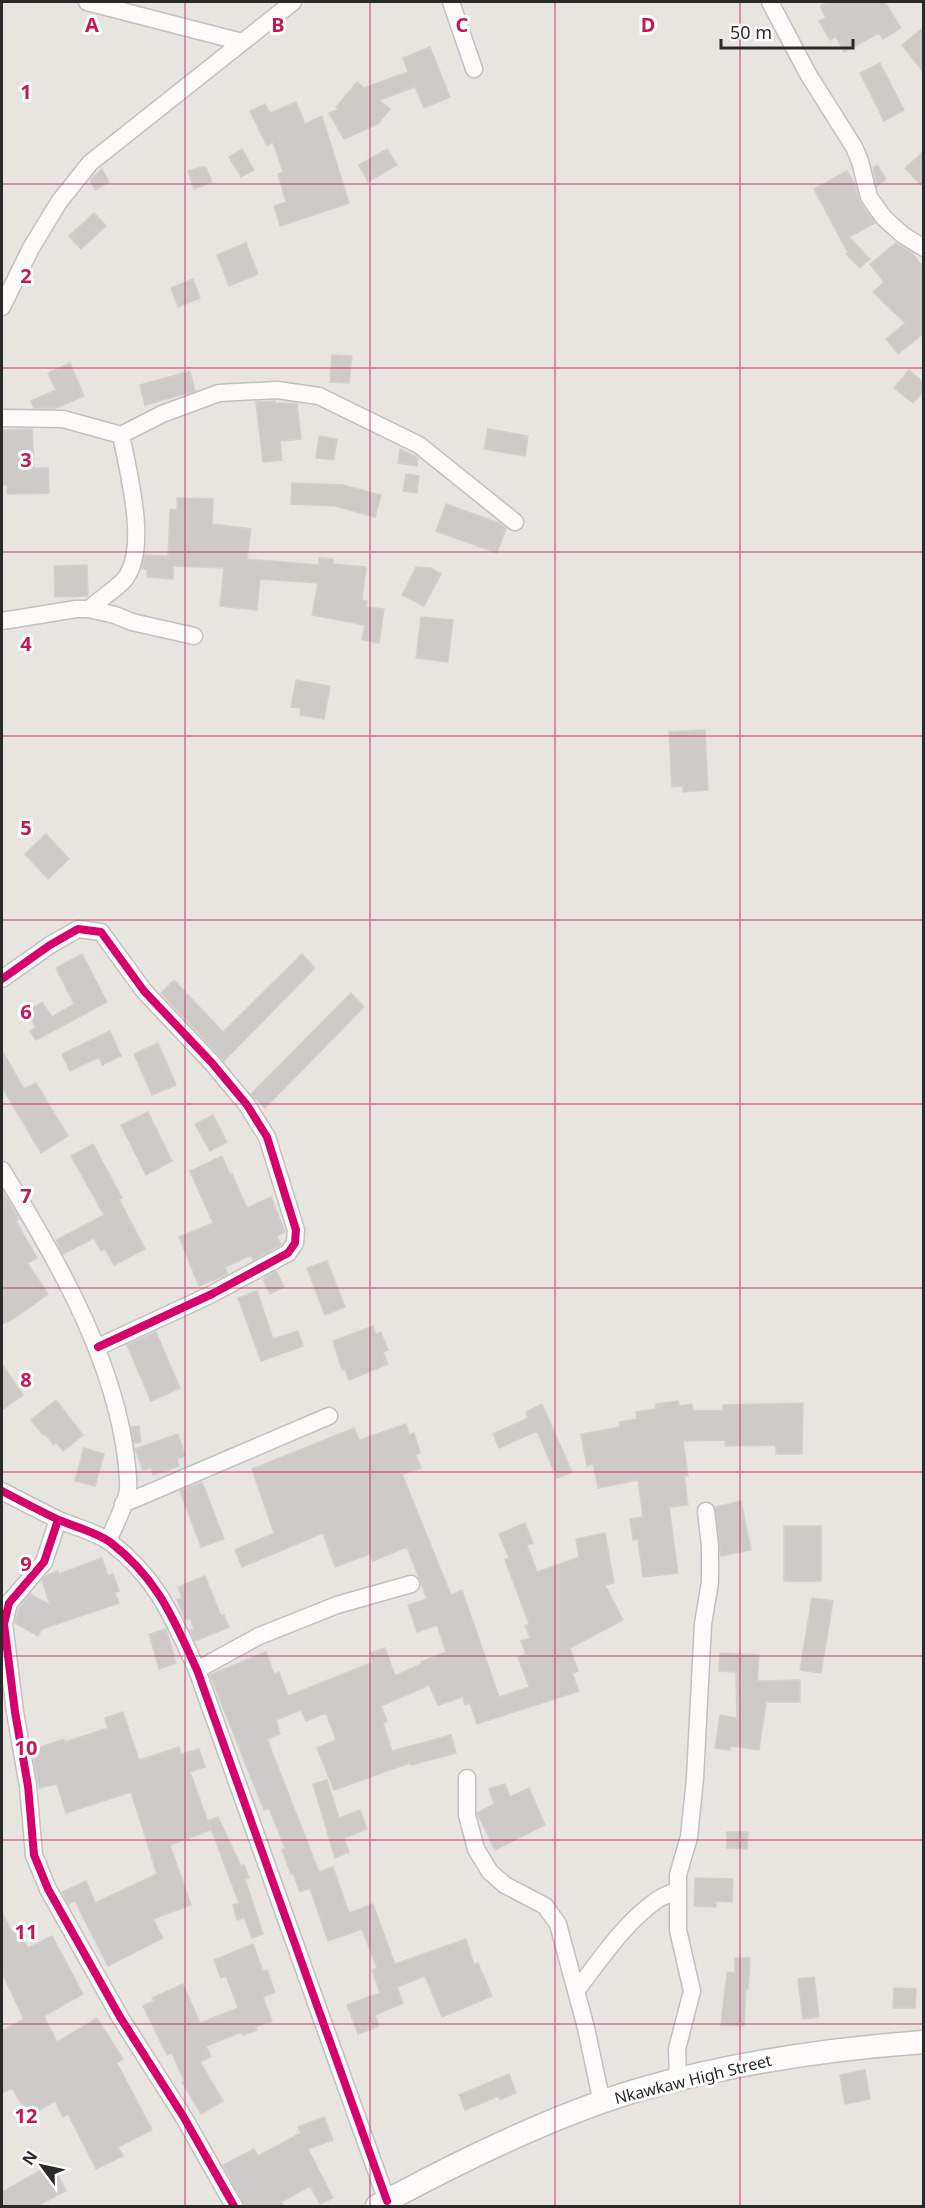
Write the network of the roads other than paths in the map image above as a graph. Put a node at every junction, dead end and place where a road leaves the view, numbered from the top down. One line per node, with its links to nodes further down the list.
1 (87, 2): 5 (street)
2 (292, 2): 5 (street)
3 (451, 2): 6 (street)
4 (770, 2): 7 (street)
5 (242, 42): 8 (street)
6 (474, 69)
7 (924, 248)
8 (2, 307)
9 (2, 418): 10 (street)
10 (121, 435): 11 (street); 12 (street)
11 (515, 522)
12 (90, 609): 13 (street); 14 (street)
13 (2, 621)
14 (194, 636)
15 (2, 979): 17 (street)
16 (2, 1170): 17 (street)
17 (98, 1347): 20 (street)
18 (329, 1416): 20 (street)
19 (2, 1491): 22 (street)
20 (123, 1504): 23 (street)
21 (706, 1511): 27 (street)
22 (58, 1520): 23 (street); 33 (street)
23 (108, 1541): 25 (street)
24 (411, 1584): 25 (street)
25 (197, 1670): 32 (street)
26 (467, 1778): 28 (street)
27 (678, 1890): 28 (street); 30 (street)
28 (576, 1991): 31 (street)
29 (924, 2042): 30 (main road, Nkawkaw High Street)
30 (678, 2080): 31 (main road, Nkawkaw High Street)
31 (602, 2103): 32 (main road, Nkawkaw High Street)
32 (382, 2204)
33 (234, 2206)

